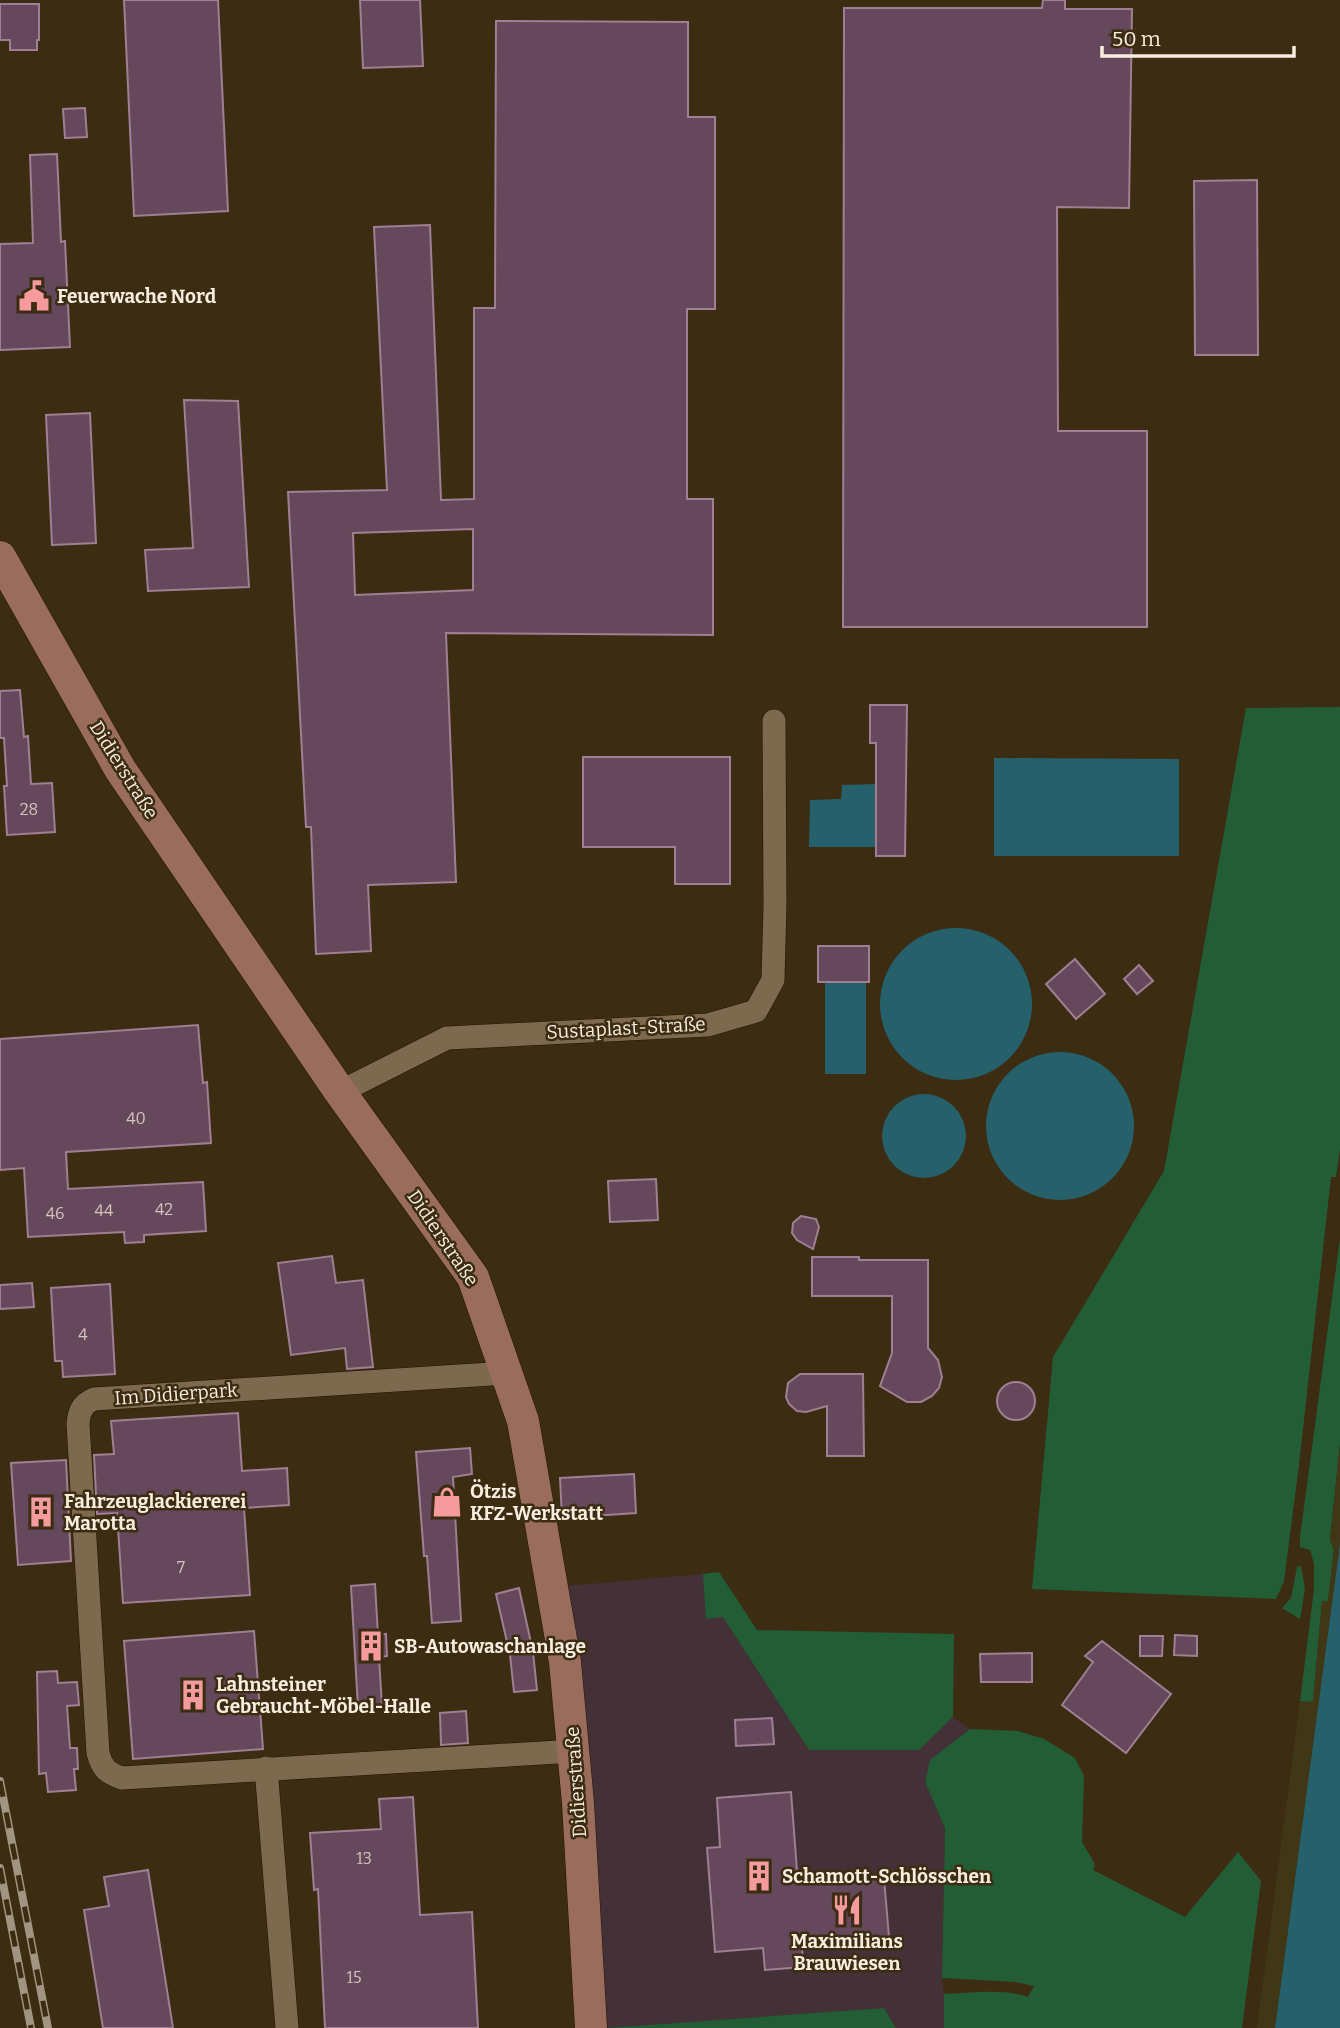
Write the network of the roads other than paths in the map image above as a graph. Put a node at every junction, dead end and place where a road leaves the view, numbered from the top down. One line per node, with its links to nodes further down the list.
1 (0, 557): 3 (street, Didierstraße)
2 (774, 722): 3 (street, Sustaplast-Straße)
3 (340, 1092): 4 (street, Didierstraße)
4 (507, 1373): 5 (street, Didierstraße); 6 (street, Im Didierpark)
5 (575, 1751): 6 (street, Im Didierpark); 8 (street, Didierstraße)
6 (266, 1768): 7 (street)
7 (286, 2028)
8 (590, 2028)

